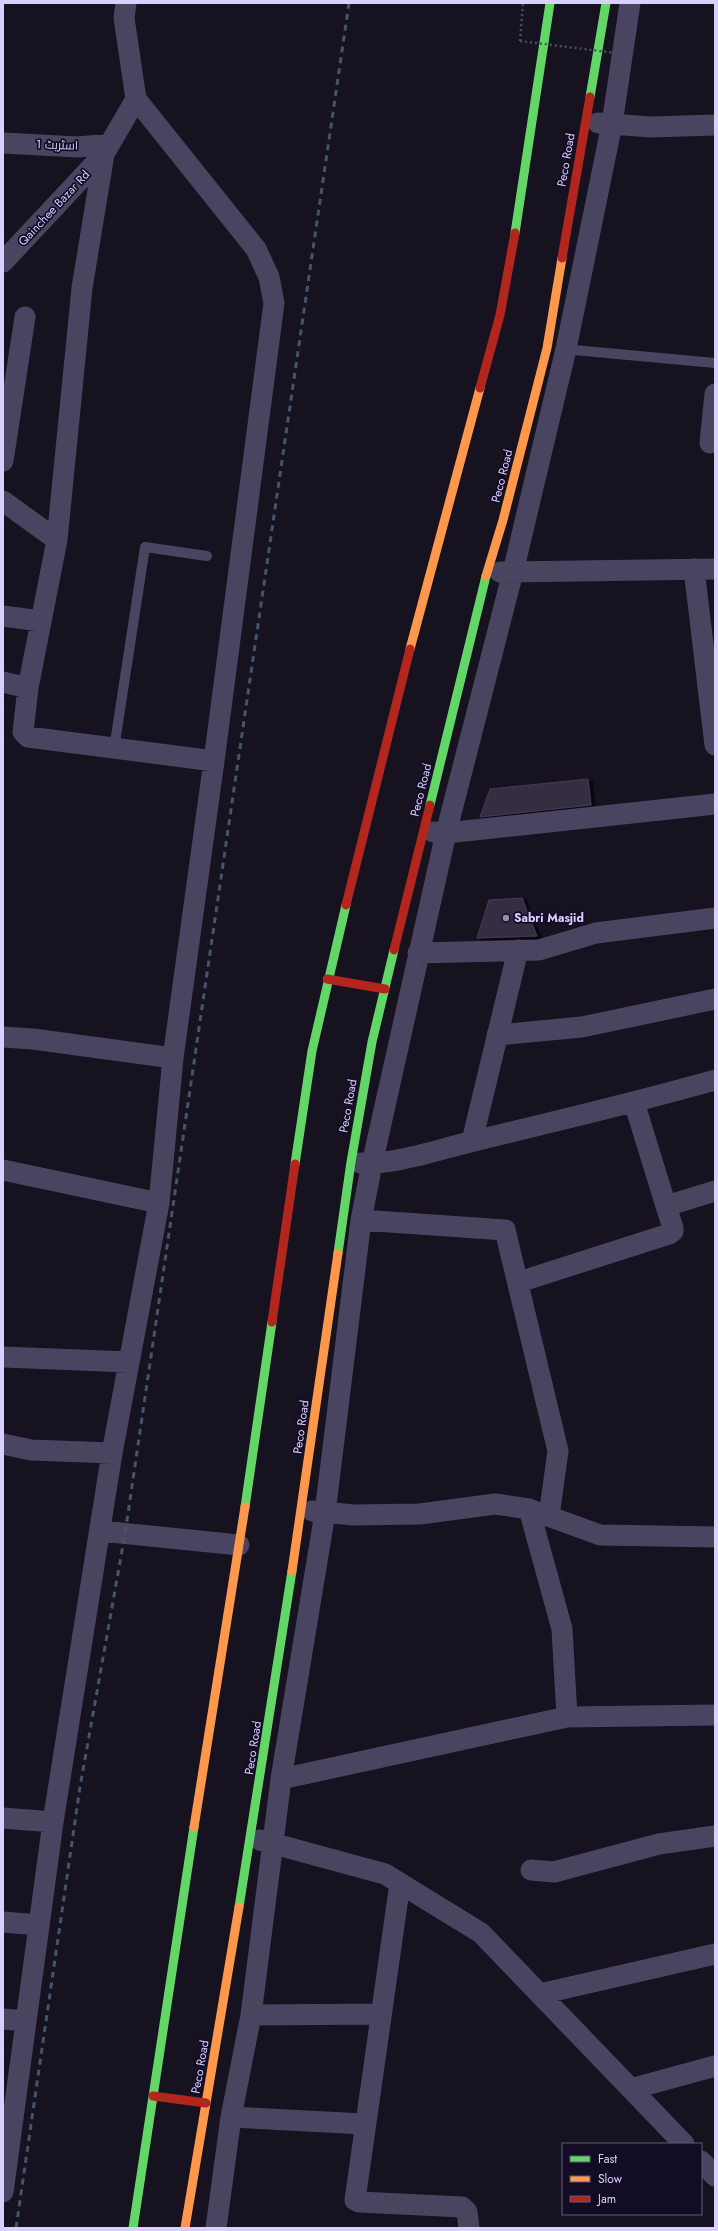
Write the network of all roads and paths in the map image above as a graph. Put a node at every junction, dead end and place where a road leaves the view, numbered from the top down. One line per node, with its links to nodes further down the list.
1 (126, 3): 7 (street)
2 (523, 3): 6 (path, bridge)
3 (550, 3): 40 (main road)
4 (606, 3): 8 (main road, Peco Road)
5 (630, 3): 9 (street)
6 (616, 53)
7 (136, 99): 12 (street); 33 (street)
8 (585, 121): 9 (street); 15 (main road, Peco Road)
9 (612, 124): 10 (street); 15 (street)
10 (715, 125)
11 (3, 143): 12 (street, اسٹریٹ 1)
12 (107, 149): 13 (street, Qainchee Bazar Rd); 21 (street)
13 (3, 262)
14 (25, 317): 19 (street)
15 (557, 348): 16 (lane); 25 (main road, Peco Road); 26 (street)
16 (715, 363)
17 (715, 394): 18 (street)
18 (710, 443)
19 (3, 461)
20 (3, 501): 21 (street)
21 (57, 540): 28 (street)
22 (207, 556): 32 (lane)
23 (694, 569): 24 (street); 26 (street); 31 (street)
24 (715, 569)
25 (487, 572): 26 (street); 35 (main road, Peco Road)
26 (513, 572): 36 (street)
27 (3, 616): 28 (street)
28 (41, 621): 30 (street)
29 (3, 682): 30 (street)
30 (28, 688): 32 (street)
31 (715, 745)
32 (114, 749): 33 (street)
33 (214, 762): 45 (street)
34 (715, 804): 36 (street)
35 (423, 832): 36 (street); 41 (main road, Peco Road)
36 (446, 833): 39 (street)
37 (715, 918): 38 (street)
38 (518, 950): 39 (street); 43 (street)
39 (418, 953): 50 (street)
40 (328, 978): 41 (main road); 67 (main road)
41 (385, 989): 49 (main road, Peco Road)
42 (715, 999): 43 (street)
43 (497, 1035): 48 (street)
44 (3, 1037): 45 (street)
45 (173, 1058): 53 (street)
46 (715, 1080): 47 (street)
47 (634, 1102): 48 (street); 54 (street)
48 (472, 1141): 50 (street)
49 (350, 1162): 50 (street); 62 (main road, Peco Road)
50 (372, 1164): 55 (street)
51 (3, 1170): 53 (street)
52 (715, 1191): 54 (street)
53 (159, 1203): 58 (street)
54 (666, 1206): 56 (street)
55 (361, 1220): 56 (street); 63 (street)
56 (519, 1282): 64 (street)
57 (3, 1357): 58 (street)
58 (129, 1362): 60 (street)
59 (3, 1444): 60 (street)
60 (112, 1453): 65 (street)
61 (529, 1508): 63 (street); 64 (street); 69 (street)
62 (301, 1509): 63 (street); 74 (main road, Peco Road)
63 (324, 1513): 70 (street)
64 (549, 1516): 66 (street)
65 (101, 1531): 67 (street); 72 (street)
66 (715, 1537)
67 (239, 1545): 89 (main road)
68 (715, 1715): 69 (street)
69 (566, 1717): 70 (street)
70 (281, 1780): 75 (street)
71 (3, 1818): 72 (street)
72 (53, 1822): 79 (street)
73 (715, 1836): 76 (street)
74 (251, 1837): 75 (street); 90 (main road, Peco Road)
75 (273, 1844): 77 (street); 83 (street)
76 (531, 1870)
77 (400, 1883): 81 (street); 82 (street)
78 (3, 1922): 79 (street)
79 (39, 1925): 85 (street)
80 (715, 1954): 81 (street)
81 (540, 1994): 88 (street)
82 (381, 2014): 83 (street); 92 (street)
83 (251, 2015): 91 (street)
84 (3, 2019): 85 (street)
85 (26, 2020): 87 (street)
86 (715, 2066): 88 (street)
87 (11, 2070): 94 (street)
88 (631, 2089): 93 (street)
89 (153, 2096): 90 (main road); 100 (main road)
90 (206, 2103): 98 (main road, Peco Road)
91 (231, 2117): 92 (street); 99 (street)
92 (364, 2124): 103 (street)
93 (683, 2143)
94 (6, 2156): 97 (street)
95 (702, 2162): 96 (street)
96 (715, 2176)
97 (3, 2192)
98 (189, 2202): 99 (street); 101 (main road, Peco Road)
99 (218, 2207): 102 (street)
100 (134, 2228)
101 (185, 2228)
102 (216, 2228)
103 (469, 2228)

